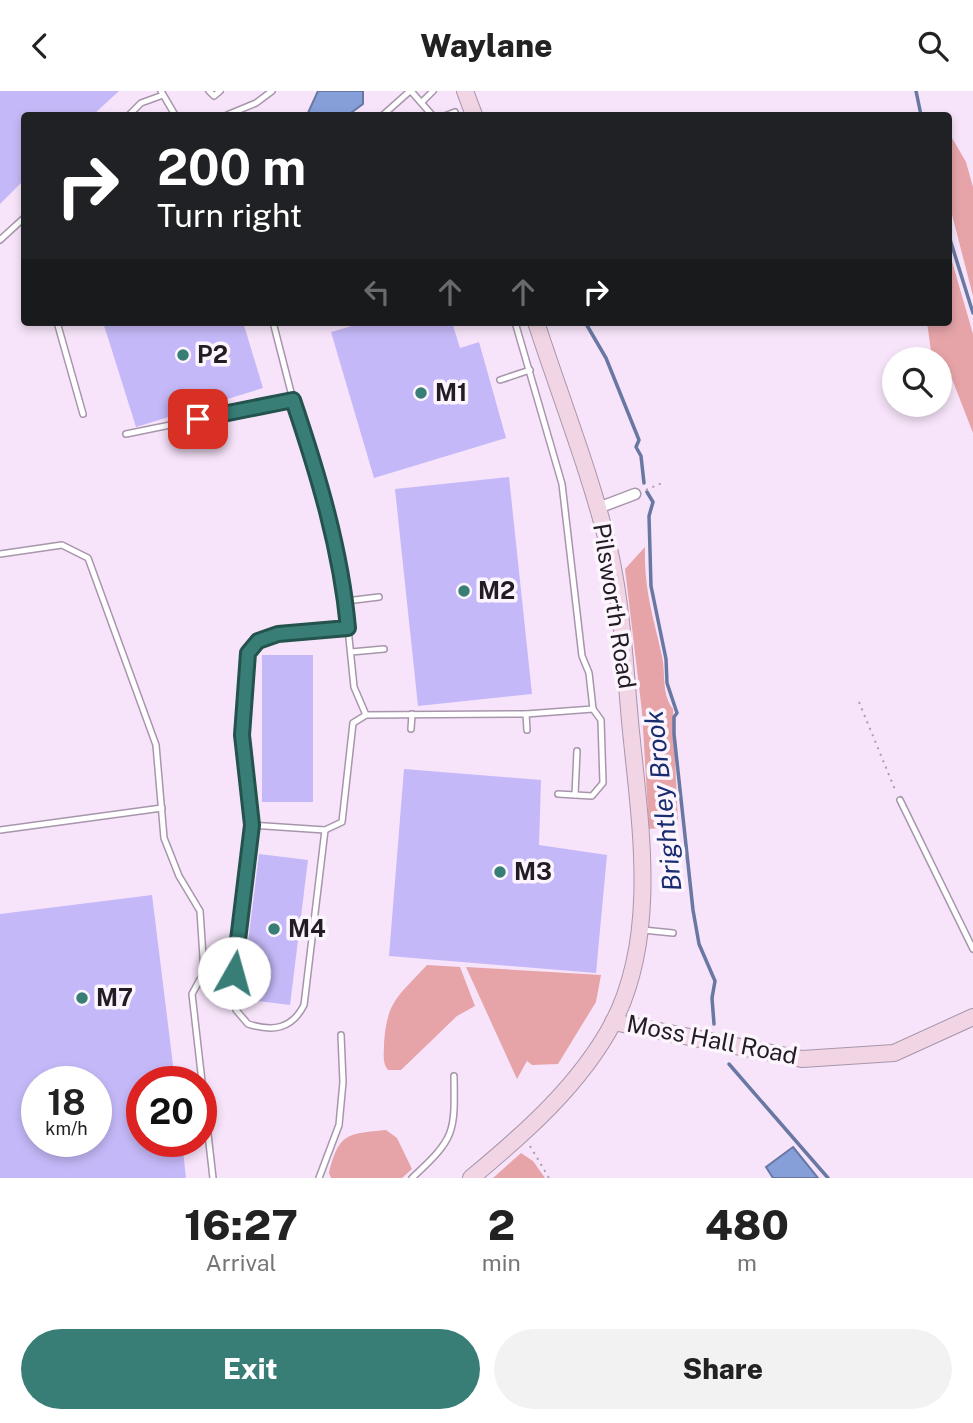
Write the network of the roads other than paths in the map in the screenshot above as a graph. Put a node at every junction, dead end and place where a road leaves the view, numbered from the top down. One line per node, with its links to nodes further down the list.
1 (209, 91): 2 (lane)
2 (220, 91)
3 (272, 91): 11 (lane)
4 (411, 91): 8 (lane); 12 (lane)
5 (433, 91): 8 (lane)
6 (465, 91): 14 (street)
7 (162, 93): 9 (lane); 10 (lane)
8 (422, 102): 13 (lane)
9 (132, 112)
10 (173, 112)
11 (234, 112)
12 (386, 112)
13 (430, 112)
14 (473, 112)
15 (21, 221): 16 (lane)
16 (0, 240)
17 (58, 326): 24 (lane)
18 (274, 326): 23 (lane)
19 (516, 326): 21 (lane)
20 (537, 326): 27 (street, Pilsworth Road)
21 (530, 370): 22 (lane); 34 (lane)
22 (500, 380)
23 (293, 400): 25 (lane); 30 (lane)
24 (83, 414)
25 (126, 434)
26 (635, 494): 27 (street)
27 (598, 508): 48 (street, Pilsworth Road)
28 (0, 554): 44 (lane)
29 (379, 597): 30 (lane)
30 (346, 601): 31 (lane)
31 (348, 628): 33 (lane); 45 (lane)
32 (384, 649): 33 (lane)
33 (351, 652): 37 (lane)
34 (593, 709): 36 (lane); 42 (lane)
35 (412, 714): 36 (lane); 37 (lane); 38 (lane)
36 (526, 714): 39 (lane)
37 (366, 715): 47 (lane)
38 (411, 729)
39 (527, 730)
40 (577, 751): 42 (lane)
41 (558, 794): 42 (lane)
42 (575, 795)
43 (900, 800): 50 (lane)
44 (162, 809): 46 (lane); 55 (lane)
45 (252, 825): 47 (lane); 47 (lane)
46 (0, 830)
47 (325, 830)
48 (640, 929): 49 (lane); 52 (street, Pilsworth Road)
49 (673, 933)
50 (973, 949)
51 (973, 1017): 52 (street, Moss Hall Road)
52 (613, 1022): 58 (street, Moss Hall Road)
53 (341, 1035): 56 (lane)
54 (454, 1076): 57 (lane)
55 (213, 1178)
56 (319, 1178)
57 (412, 1178)
58 (471, 1178)

